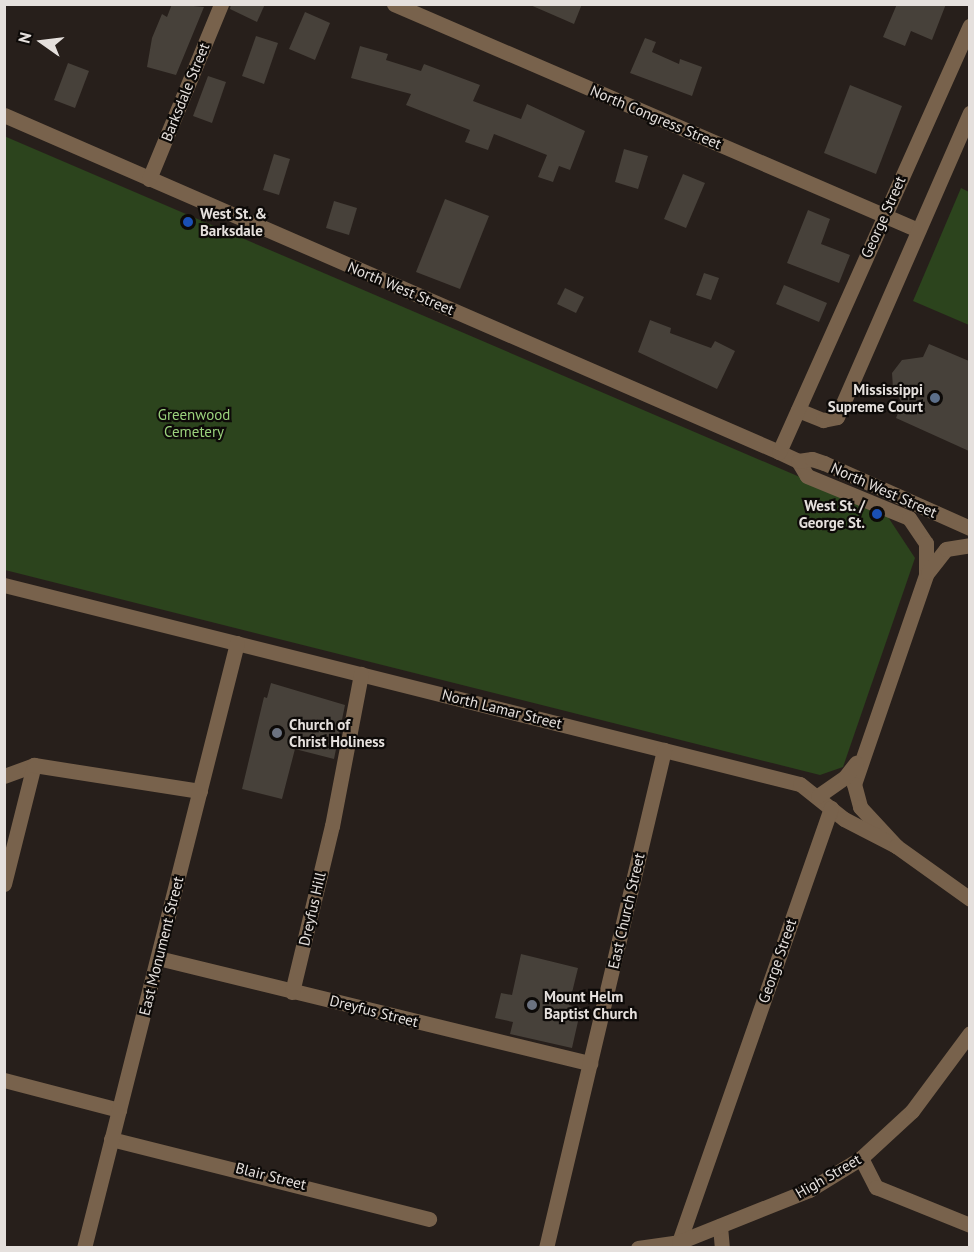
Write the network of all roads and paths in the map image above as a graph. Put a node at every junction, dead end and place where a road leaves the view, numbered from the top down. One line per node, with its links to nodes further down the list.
1 (221, 4): 6 (street, Barksdale Street)
2 (394, 4): 7 (street, North Congress Street)
3 (969, 26): 7 (street, George Street)
4 (969, 113): 8 (street)
5 (4, 115): 6 (street, North West Street)
6 (149, 179): 10 (street, North West Street)
7 (884, 215): 8 (street, North Congress Street); 9 (street, George Street)
8 (918, 230): 9 (street)
9 (798, 410): 10 (street, George Street)
10 (779, 452): 11 (street, North West Street)
11 (798, 461): 12 (street, North West Street); 14 (street, North West Street)
12 (969, 528)
13 (969, 545): 14 (street)
14 (926, 576): 19 (street)
15 (4, 585): 16 (street, North Lamar Street)
16 (237, 643): 17 (street, North Lamar Street); 22 (street, East Monument Street)
17 (361, 674): 18 (street, North Lamar Street); 29 (street, Dreyfus Hill)
18 (664, 750): 23 (street, North Lamar Street); 31 (street, East Church Street)
19 (861, 755): 23 (street); 25 (street)
20 (34, 765): 21 (street); 22 (street); 26 (street)
21 (4, 776)
22 (200, 791): 28 (street, East Monument Street)
23 (818, 796): 24 (street, North Lamar Street)
24 (831, 808): 25 (street, North Lamar Street); 39 (street, George Street)
25 (896, 846): 27 (street, North Lamar Street)
26 (4, 884)
27 (969, 899)
28 (158, 958): 29 (street, Dreyfus Street); 33 (street, East Monument Street)
29 (292, 992): 31 (street, Dreyfus Street)
30 (969, 1033): 35 (street, High Street)
31 (590, 1063): 41 (street, East Church Street)
32 (4, 1080): 33 (street)
33 (119, 1110): 34 (street, East Monument Street)
34 (111, 1139): 36 (street, Blair Street); 40 (street, East Monument Street)
35 (861, 1158): 37 (street); 38 (street, High Street)
36 (429, 1219)
37 (969, 1225)
38 (720, 1226): 39 (street, High Street); 43 (street)
39 (679, 1242): 42 (street, High Street)
40 (84, 1248)
41 (546, 1248)
42 (639, 1248)
43 (722, 1248)

